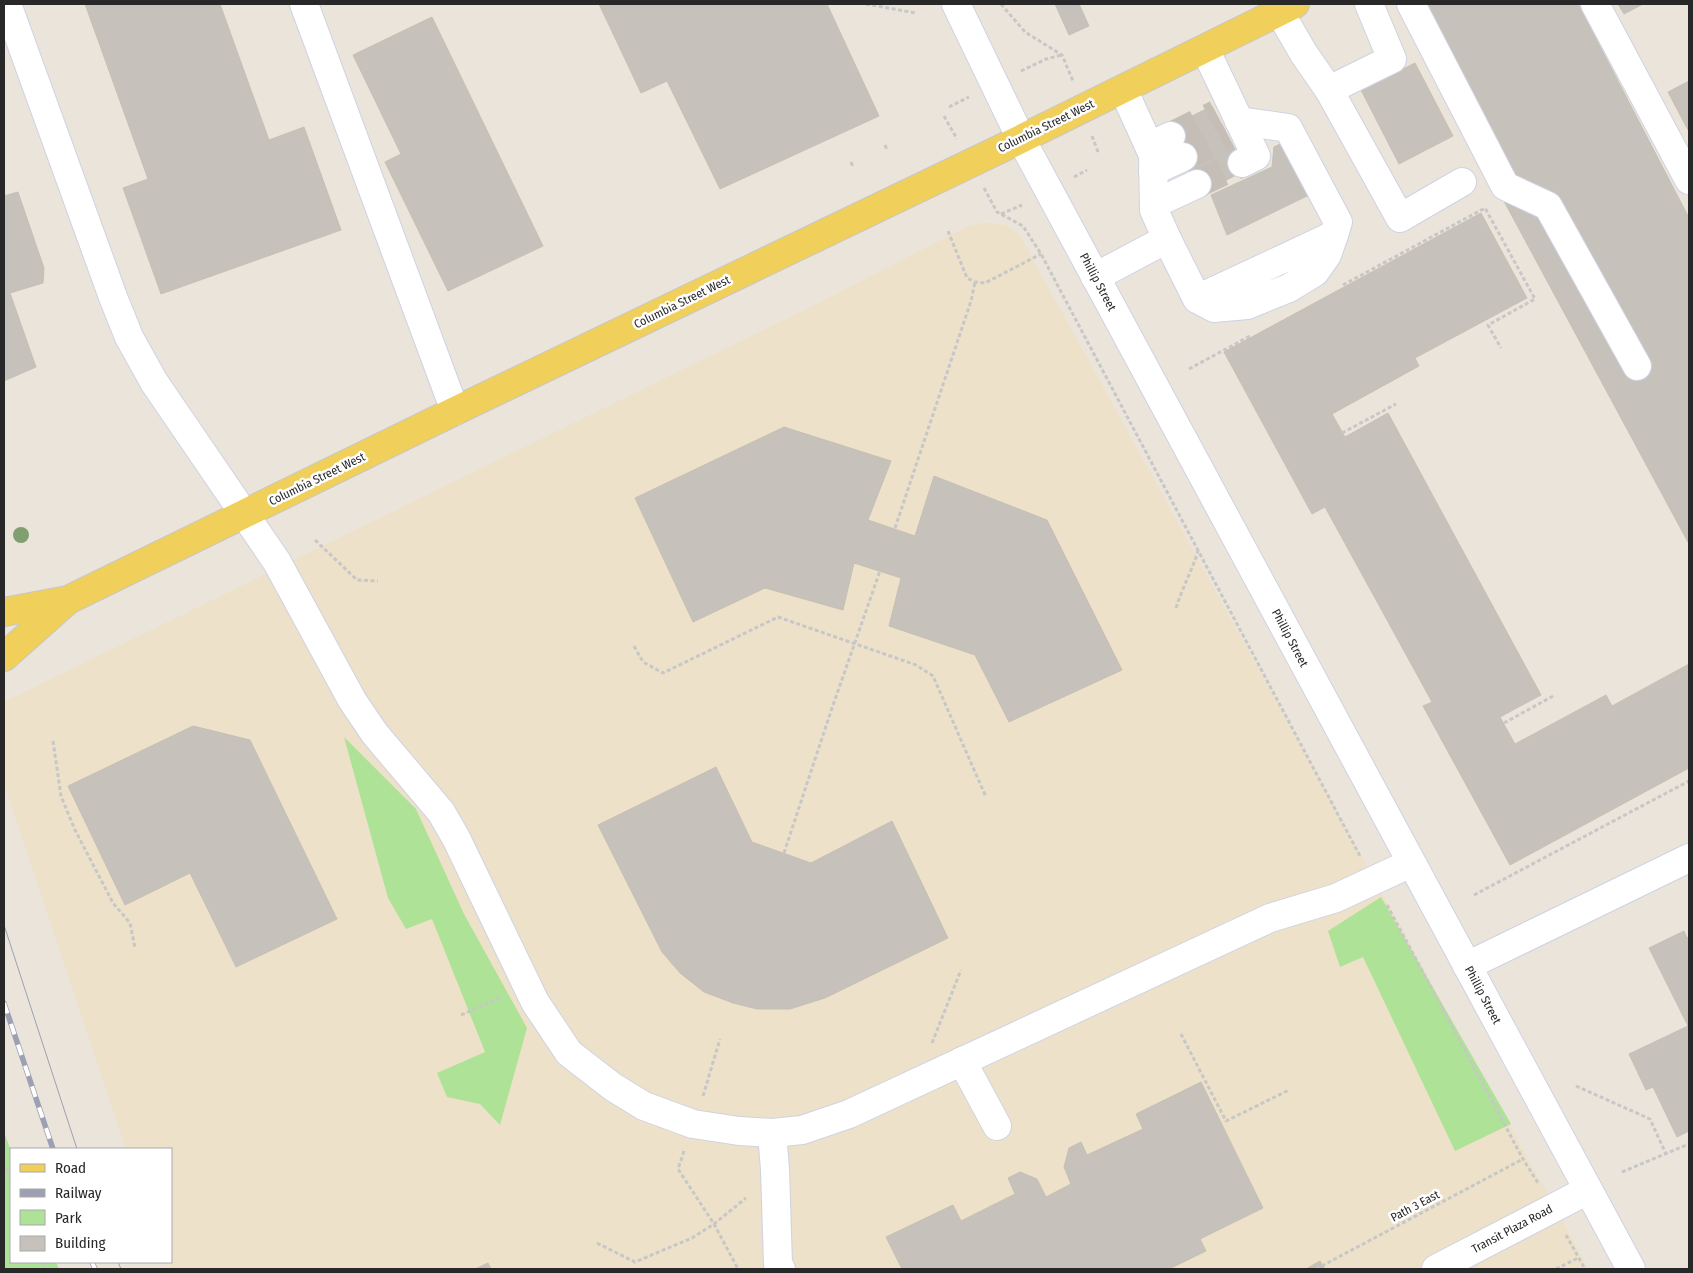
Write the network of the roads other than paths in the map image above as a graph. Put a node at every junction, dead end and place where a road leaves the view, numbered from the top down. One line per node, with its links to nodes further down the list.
1 (8, 4): 22 (street)
2 (304, 4): 21 (street)
3 (956, 4): 12 (street, Phillip Street)
4 (1369, 4): 10 (street)
5 (1411, 4): 20 (street)
6 (1595, 4): 14 (street)
7 (1283, 6): 8 (main road, Columbia Street West); 10 (street)
8 (1205, 48): 9 (main road, Columbia Street West); 11 (street)
9 (1123, 89): 12 (main road, Columbia Street West); 17 (street)
10 (1329, 90): 15 (street)
11 (1232, 121): 13 (street); 18 (street)
12 (1021, 139): 19 (street, Phillip Street); 21 (main road, Columbia Street West)
13 (1242, 163)
14 (1689, 180)
15 (1462, 182)
16 (1197, 184): 17 (street)
17 (1154, 204): 18 (street)
18 (1167, 239): 19 (street)
19 (1096, 277): 27 (street, Phillip Street)
20 (1637, 366)
21 (455, 411): 22 (main road, Columbia Street West)
22 (244, 515): 23 (main road, Columbia Street West); 31 (street)
23 (68, 600): 24 (main road, Columbia Street West); 25 (main road, Columbia Street West)
24 (4, 612)
25 (4, 657)
26 (1689, 858): 28 (street)
27 (1411, 863): 28 (street, Phillip Street); 29 (street)
28 (1467, 966): 32 (street, Phillip Street)
29 (962, 1061): 30 (street); 31 (street)
30 (996, 1126)
31 (772, 1133): 33 (street)
32 (1588, 1190): 34 (street, Transit Plaza Road); 35 (street, Phillip Street)
33 (781, 1269)
34 (1436, 1269)
35 (1631, 1269)

